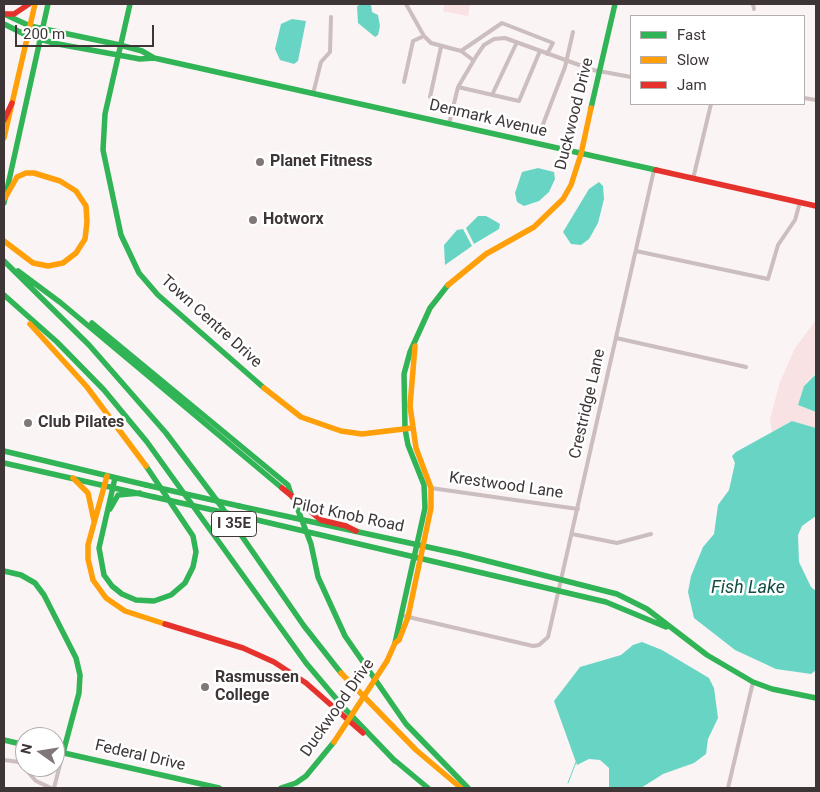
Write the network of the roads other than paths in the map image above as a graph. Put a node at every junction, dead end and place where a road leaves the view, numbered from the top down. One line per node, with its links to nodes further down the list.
1 (29, 4): 9 (main road)
2 (35, 4): 12 (main road)
3 (48, 4): 13 (main road)
4 (130, 4): 19 (main road, Town Centre Drive)
5 (406, 4): 16 (street)
6 (615, 4): 28 (main road, Duckwood Drive)
7 (753, 4): 8 (street)
8 (754, 9)
9 (4, 14): 12 (main road, Denmark Avenue)
10 (331, 18): 32 (street)
11 (4, 24): 15 (main road, Denmark Avenue)
12 (30, 26): 13 (main road, Denmark Avenue); 15 (main road)
13 (42, 29): 17 (main road); 19 (main road, Denmark Avenue)
14 (573, 32): 27 (street)
15 (28, 36): 17 (main road, Denmark Avenue); 35 (main road)
16 (424, 36): 20 (street); 30 (street)
17 (40, 40): 23 (main road, Denmark Avenue); 44 (main road)
18 (517, 42): 22 (street); 26 (street); 33 (street)
19 (120, 45): 23 (main road, Town Centre Drive); 25 (main road, Denmark Avenue)
20 (442, 47): 21 (street); 34 (street)
21 (461, 51): 24 (street); 26 (street)
22 (540, 51): 24 (street); 33 (street)
23 (118, 54): 25 (main road, Denmark Avenue); 55 (main road, Town Centre Drive)
24 (548, 54): 27 (street)
25 (154, 58): 32 (main road, Denmark Avenue)
26 (473, 60): 31 (street)
27 (566, 60): 28 (street); 39 (street)
28 (600, 70): 29 (street); 41 (main road, Duckwood Drive)
29 (630, 77)
30 (404, 82)
31 (458, 87): 33 (street); 38 (street)
32 (313, 94): 38 (main road, Denmark Avenue)
33 (492, 95)
34 (430, 97)
35 (12, 103): 37 (main road); 40 (main road)
36 (711, 105): 43 (street)
37 (4, 120)
38 (449, 124): 41 (main road, Denmark Avenue)
39 (542, 127)
40 (4, 138)
41 (581, 154): 42 (main road, Denmark Avenue); 52 (main road, Duckwood Drive)
42 (654, 170): 43 (main road, Denmark Avenue); 48 (street, Crestridge Lane)
43 (693, 178): 45 (main road, Denmark Avenue)
44 (4, 201): 47 (main road)
45 (800, 202): 46 (main road, Denmark Avenue); 48 (street)
46 (816, 206)
47 (4, 241)
48 (636, 251): 51 (street, Crestridge Lane)
49 (4, 261): 65 (main road); 95 (main road, I 35E)
50 (4, 295): 67 (main road); 89 (main road, I 35E)
51 (616, 338): 53 (street); 66 (street, Crestridge Lane)
52 (415, 341): 54 (main road, Duckwood Drive); 55 (main road, Duckwood Drive)
53 (746, 367)
54 (412, 428): 55 (main road, Town Centre Drive); 63 (main road, Duckwood Drive)
55 (404, 429): 74 (main road, Duckwood Drive)
56 (4, 450): 58 (main road, Pilot Knob Road)
57 (4, 463): 59 (main road, Pilot Knob Road)
58 (107, 476): 60 (main road, Pilot Knob Road); 61 (main road)
59 (74, 478): 61 (main road, Pilot Knob Road); 69 (main road)
60 (115, 478): 62 (main road); 68 (main road, Pilot Knob Road, bridge)
61 (105, 485): 62 (main road, Pilot Knob Road); 69 (main road)
62 (113, 487): 64 (main road, Pilot Knob Road); 67 (main road)
63 (431, 488): 66 (street, Krestwood Lane); 75 (main road, Duckwood Drive)
64 (140, 493): 67 (main road); 71 (main road, Pilot Knob Road, bridge)
65 (293, 498): 68 (main road); 70 (main road)
66 (578, 509): 72 (street, Crestridge Lane)
67 (106, 518)
68 (303, 521): 70 (main road, Pilot Knob Road); 71 (main road)
69 (95, 526): 89 (main road)
70 (356, 531): 74 (main road, Pilot Knob Road)
71 (308, 532): 76 (main road, Pilot Knob Road); 96 (main road)
72 (572, 534): 73 (street); 79 (street, Crestridge Lane)
73 (652, 534)
74 (418, 544): 75 (main road, Pilot Knob Road); 76 (main road, Duckwood Drive)
75 (424, 546): 77 (main road, Duckwood Drive); 79 (main road, Pilot Knob Road)
76 (414, 556): 77 (main road, Pilot Knob Road); 83 (main road, Duckwood Drive)
77 (422, 558): 80 (main road, Pilot Knob Road); 81 (main road, Duckwood Drive)
78 (4, 571): 86 (main road)
79 (562, 579): 80 (street, Crestridge Lane); 82 (main road, Pilot Knob Road)
80 (559, 591): 81 (street, Crestridge Lane); 82 (main road, Pilot Knob Road)
81 (406, 616): 83 (main road, Duckwood Drive)
82 (676, 632): 84 (main road, Pilot Knob Road)
83 (395, 643): 90 (main road, Duckwood Drive, bridge)
84 (753, 682): 85 (main road, Pilot Knob Road); 97 (street)
85 (816, 698)
86 (65, 746)
87 (65, 753): 92 (main road, Federal Drive)
88 (4, 760): 91 (street)
89 (396, 761): 94 (main road, I 35E)
90 (298, 786): 93 (main road)
91 (52, 788)
92 (218, 788)
93 (281, 788)
94 (428, 788)
95 (461, 788)
96 (468, 788)
97 (728, 788)

